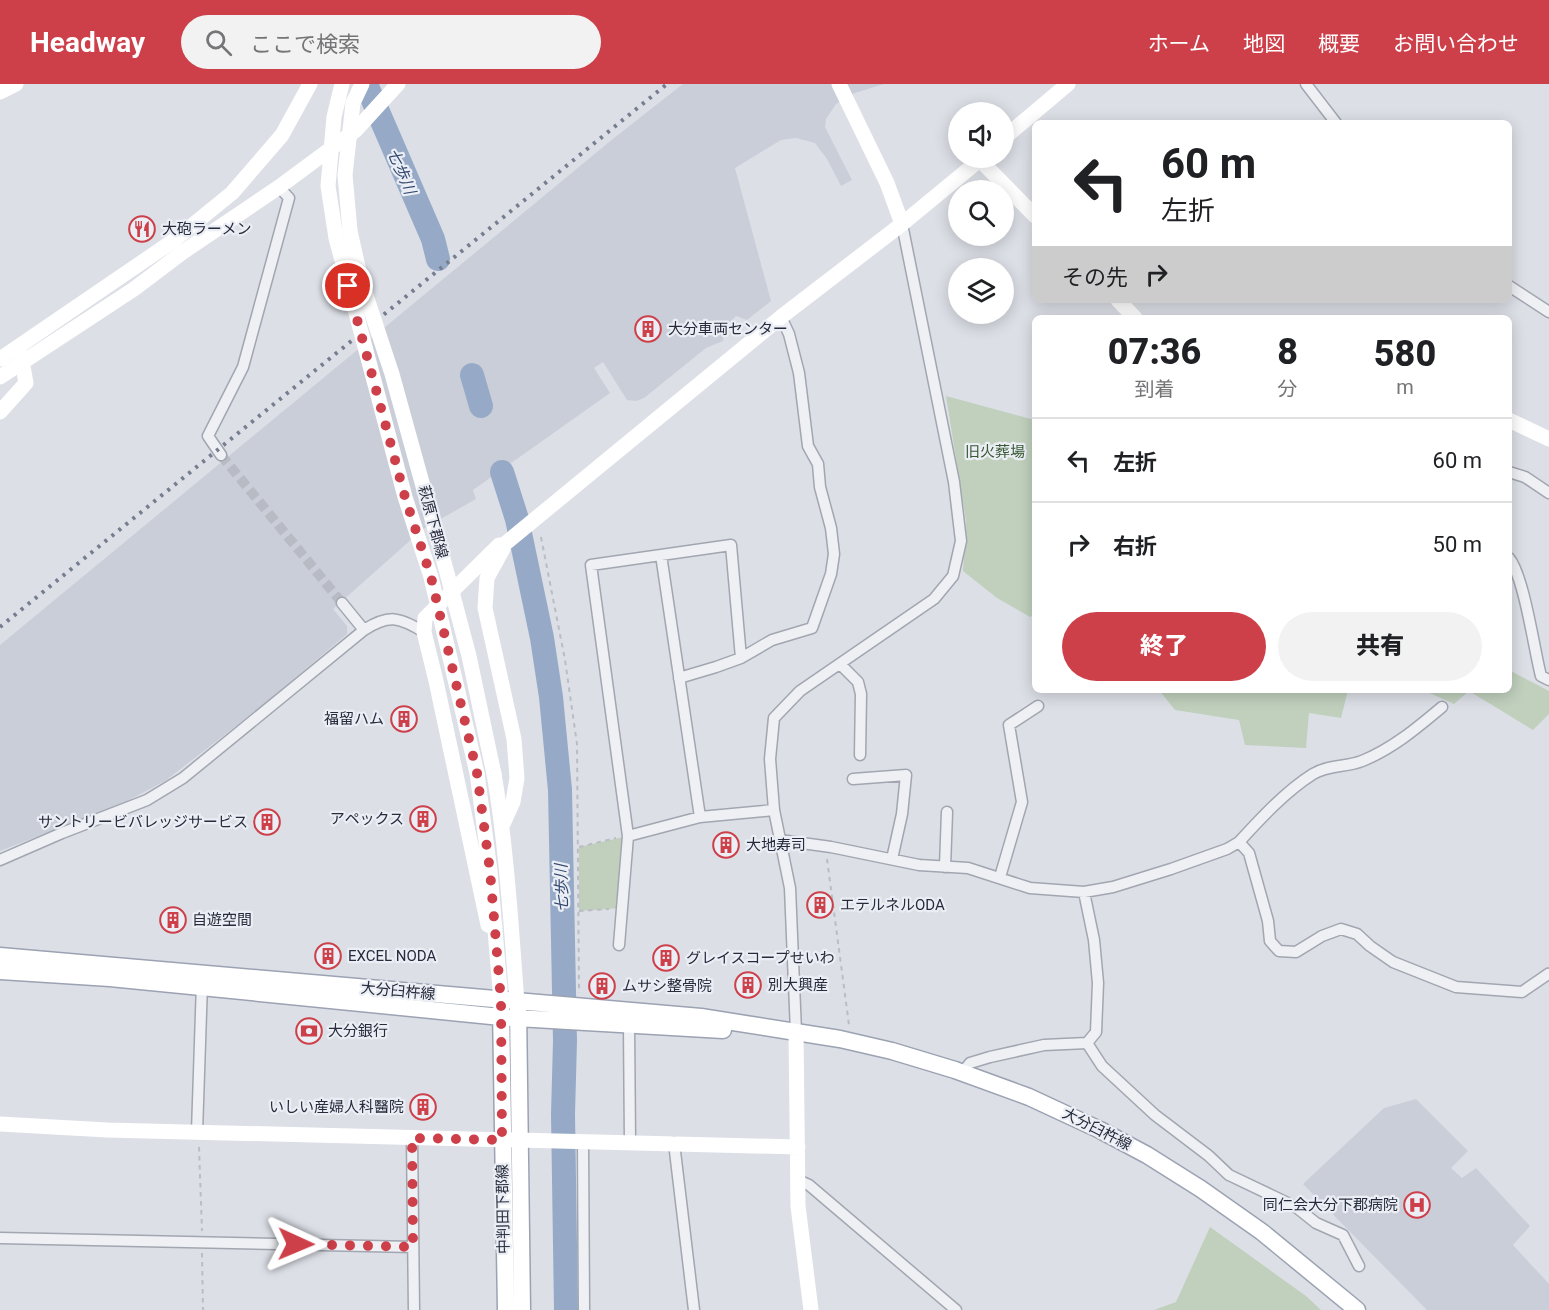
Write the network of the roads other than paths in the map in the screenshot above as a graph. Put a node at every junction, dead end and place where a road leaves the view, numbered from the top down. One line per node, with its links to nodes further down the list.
1 (16, 84): 9 (street)
2 (310, 84): 22 (street)
3 (342, 84): 57 (street, 萩原下郡線, bridge)
4 (362, 84): 48 (street, 萩原下郡線, bridge)
5 (398, 84): 14 (street)
6 (839, 84): 16 (street)
7 (1068, 84): 11 (street)
8 (1306, 84): 10 (street)
9 (0, 92)
10 (1334, 120)
11 (1014, 130)
12 (970, 168): 16 (street)
13 (990, 168): 15 (street)
14 (279, 187): 22 (street); 28 (street)
15 (1032, 213)
16 (902, 224): 21 (street); 38 (street)
17 (1512, 288): 19 (street)
18 (1121, 303): 20 (street)
19 (1549, 312)
20 (1132, 315)
21 (781, 317): 31 (street); 37 (street)
22 (21, 354): 23 (street); 24 (street); 25 (street)
23 (0, 359)
24 (0, 377)
25 (0, 412)
26 (1512, 421): 27 (street)
27 (1549, 439)
28 (221, 455)
29 (1512, 473): 30 (street)
30 (1549, 494)
31 (501, 547): 36 (street); 48 (street)
32 (661, 555): 37 (street); 39 (street); 49 (street)
33 (1512, 561): 40 (street)
34 (342, 603): 35 (street)
35 (364, 630): 36 (street); 53 (street)
36 (424, 632): 57 (street)
37 (741, 657): 39 (street)
38 (840, 664): 43 (street); 45 (street)
39 (679, 678): 47 (street)
40 (1549, 680)
41 (1038, 706): 55 (street)
42 (1442, 707): 51 (street)
43 (860, 755)
44 (853, 779): 52 (street)
45 (774, 810): 47 (street); 50 (street)
46 (947, 812): 54 (street)
47 (700, 817): 49 (street)
48 (503, 824): 64 (street, 萩原下郡線)
49 (628, 836): 58 (street)
50 (780, 840): 52 (street); 66 (street)
51 (1239, 843): 56 (street); 61 (street)
52 (892, 859): 54 (street)
53 (0, 860)
54 (945, 867): 55 (street)
55 (1000, 877): 56 (street)
56 (1084, 892): 67 (street)
57 (495, 927): 64 (street, 萩原下郡線)
58 (619, 945)
59 (0, 956): 62 (main road, 大分臼杵線)
60 (0, 971): 62 (main road, 大分臼杵線)
61 (1549, 975)
62 (203, 981): 64 (main road, 大分臼杵線); 70 (street)
63 (579, 1008): 64 (main road, 大分臼杵線); 65 (main road, 大分臼杵線); 66 (main road, 大分臼杵線)
64 (509, 1009): 72 (main road, 中判田下郡線)
65 (629, 1025): 66 (main road, 大分臼杵線); 74 (street)
66 (796, 1032): 68 (main road, 大分臼杵線); 76 (street)
67 (1087, 1043): 68 (street); 80 (street)
68 (962, 1073): 88 (main road, 大分臼杵線)
69 (0, 1124): 70 (street)
70 (197, 1132): 71 (street)
71 (412, 1138): 72 (street); 79 (street)
72 (510, 1140): 73 (street); 82 (main road, 中判田下郡線); 83 (main road, 中判田下郡線)
73 (581, 1142): 74 (street); 84 (street)
74 (630, 1143): 75 (street)
75 (674, 1143): 76 (street); 85 (street)
76 (798, 1147): 77 (street)
77 (798, 1180): 86 (street); 87 (street)
78 (0, 1238): 79 (street)
79 (413, 1247): 81 (street)
80 (1359, 1266)
81 (414, 1310)
82 (506, 1310)
83 (522, 1310)
84 (584, 1310)
85 (694, 1310)
86 (811, 1310)
87 (956, 1310)
88 (1358, 1310)

